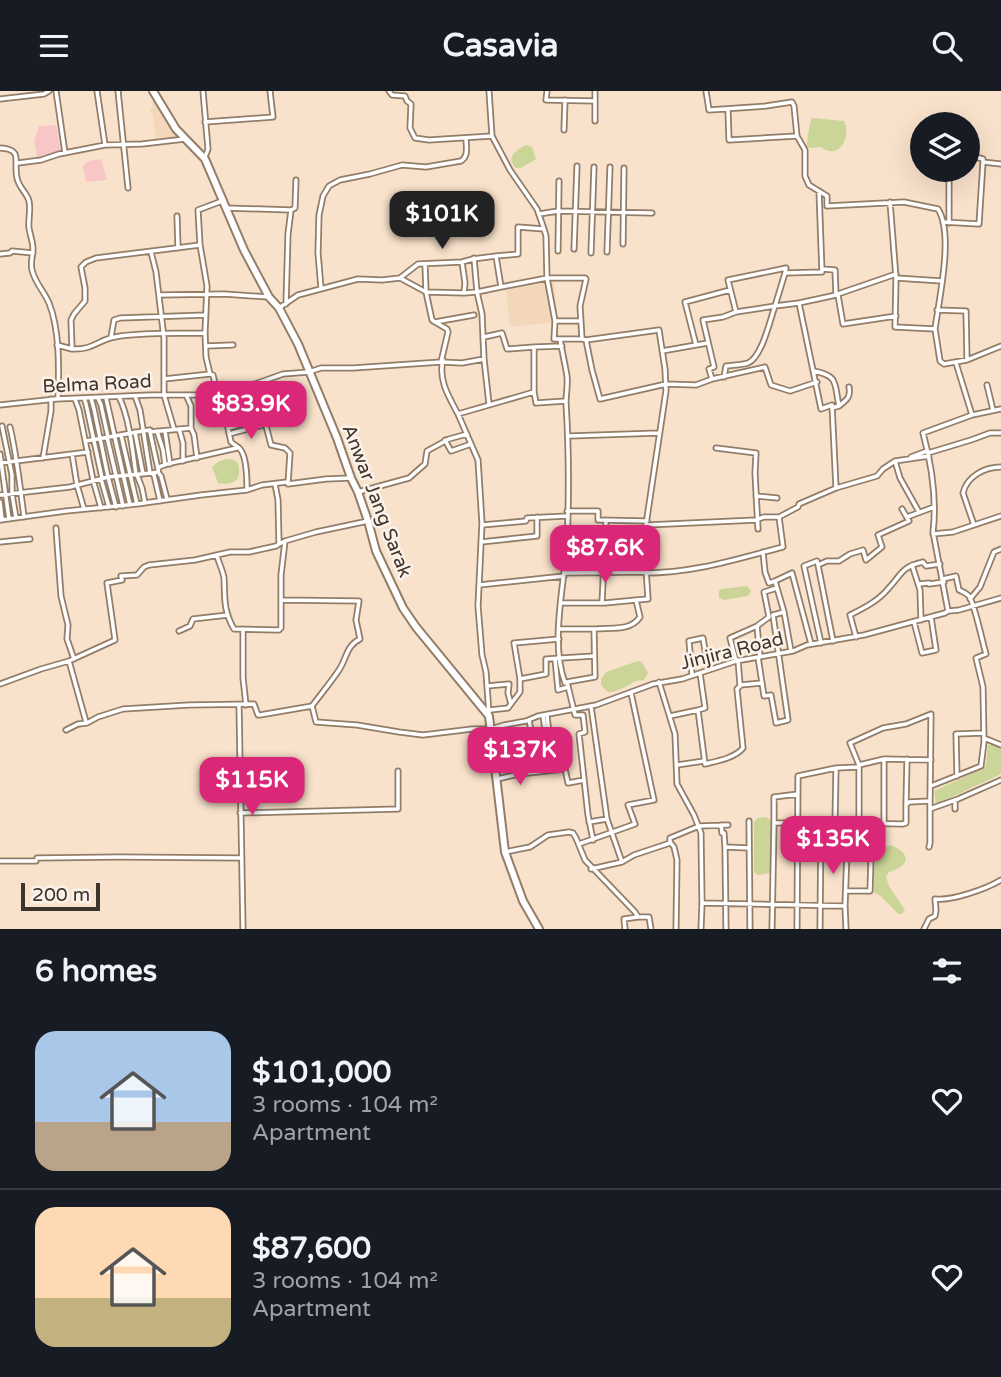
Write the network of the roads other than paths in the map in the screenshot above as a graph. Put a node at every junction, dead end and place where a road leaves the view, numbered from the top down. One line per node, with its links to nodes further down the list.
1 (49, 91): 13 (street)
2 (56, 91): 27 (street)
3 (97, 91): 24 (street)
4 (118, 91): 25 (street)
5 (153, 91): 23 (main road, Anwar Jang Sarak)
6 (203, 91): 18 (street)
7 (270, 91): 18 (street)
8 (390, 91): 22 (street)
9 (489, 91): 20 (street)
10 (547, 91): 14 (street)
11 (595, 91): 15 (street)
12 (706, 91): 16 (street)
13 (0, 99)
14 (565, 100): 15 (street); 19 (street)
15 (595, 101): 17 (street)
16 (728, 110): 21 (street); 21 (street)
17 (595, 121)
18 (205, 122): 29 (street)
19 (564, 130)
20 (492, 136): 22 (street); 51 (street)
21 (797, 136): 41 (street)
22 (466, 138): 78 (street)
23 (184, 139): 25 (street); 29 (main road, Anwar Jang Sarak)
24 (105, 145): 25 (street); 27 (street)
25 (122, 145): 40 (street)
26 (0, 148): 31 (street)
27 (65, 153): 31 (street)
28 (980, 158): 30 (street)
29 (205, 159): 42 (main road, Anwar Jang Sarak)
30 (983, 162): 32 (street); 55 (street)
31 (17, 163): 64 (street)
32 (1001, 164)
33 (577, 166): 47 (street)
34 (594, 167): 48 (street)
35 (610, 167): 49 (street)
36 (624, 168): 50 (street)
37 (296, 180): 45 (street)
38 (559, 181): 46 (street)
39 (949, 182): 55 (street)
40 (128, 188)
41 (818, 191): 43 (street); 71 (street)
42 (224, 201): 44 (main road, Anwar Jang Sarak); 58 (street)
43 (890, 202): 54 (street); 73 (street)
44 (226, 208): 45 (street); 86 (main road, Anwar Jang Sarak)
45 (290, 210): 88 (street)
46 (558, 211): 47 (street); 51 (street); 62 (street)
47 (575, 211): 48 (street); 60 (street)
48 (593, 212): 49 (street); 65 (street)
49 (609, 212): 50 (street); 63 (street)
50 (624, 212): 52 (street); 57 (street)
51 (539, 213): 56 (street)
52 (652, 213)
53 (177, 216): 59 (street)
54 (943, 222): 55 (street); 76 (street)
55 (949, 223)
56 (544, 229): 67 (street); 75 (street)
57 (623, 244)
58 (200, 245): 59 (street); 82 (street)
59 (178, 248): 61 (street)
60 (574, 249)
61 (151, 251): 84 (street); 114 (street)
62 (558, 251)
63 (607, 252)
64 (33, 253): 66 (street); 107 (street)
65 (591, 253)
66 (0, 254)
67 (496, 256): 68 (street); 77 (street)
68 (474, 258): 69 (street); 81 (street)
69 (462, 262): 70 (street); 83 (street)
70 (425, 264): 74 (street); 80 (street)
71 (823, 269): 72 (street); 85 (street)
72 (785, 273): 79 (street); 89 (street)
73 (896, 276): 76 (street); 85 (street); 94 (street)
74 (400, 278): 78 (street); 80 (street)
75 (547, 278): 77 (street); 96 (street); 97 (street)
76 (942, 281): 90 (street)
77 (501, 287): 81 (street)
78 (321, 288): 88 (street)
79 (730, 290): 91 (street); 109 (street)
80 (426, 292): 83 (street); 98 (street)
81 (477, 292): 83 (street); 102 (street)
82 (206, 293): 84 (street); 86 (street); 92 (street)
83 (464, 293)
84 (159, 295): 95 (street)
85 (837, 295): 87 (street); 94 (street)
86 (269, 297): 88 (main road, Anwar Jang Sarak)
87 (799, 303): 89 (street); 120 (street)
88 (282, 306): 121 (main road, Anwar Jang Sarak)
89 (775, 306): 91 (street); 123 (street)
90 (937, 310): 99 (street); 117 (street)
91 (736, 312): 106 (street)
92 (206, 315): 95 (street); 100 (street)
93 (474, 315): 98 (street)
94 (896, 316): 99 (street)
95 (161, 317): 101 (street); 103 (street)
96 (555, 321): 97 (street); 104 (street)
97 (580, 321): 105 (street)
98 (435, 323): 118 (street)
99 (935, 329): 119 (street)
100 (205, 333): 101 (street); 110 (street)
101 (162, 334): 103 (street); 124 (street)
102 (484, 337): 113 (street); 116 (street)
103 (111, 338): 114 (street)
104 (560, 339): 105 (street); 111 (street)
105 (584, 340): 115 (street); 128 (street)
106 (708, 342): 109 (street); 125 (street)
107 (57, 345): 114 (street); 143 (street)
108 (233, 345): 110 (street)
109 (696, 345): 115 (street)
110 (206, 346): 122 (street)
111 (562, 346): 113 (street); 145 (street)
112 (1001, 346): 117 (street)
113 (534, 348): 131 (street)
114 (72, 349)
115 (662, 351): 128 (street)
116 (484, 359): 118 (street, Belma Road); 147 (street)
117 (967, 361): 119 (street)
118 (441, 362): 121 (street, Belma Road); 154 (street)
119 (956, 363): 155 (street)
120 (814, 371): 126 (street); 149 (street)
121 (309, 372): 127 (street, Belma Road); 206 (main road, Anwar Jang Sarak)
122 (210, 374): 124 (street); 132 (street)
123 (724, 377): 125 (street); 126 (street)
124 (163, 379): 134 (street)
125 (712, 379): 128 (street)
126 (817, 382): 151 (street)
127 (255, 384): 132 (street, Belma Road); 133 (street)
128 (666, 384): 170 (street)
129 (987, 386): 153 (street)
130 (849, 387): 149 (street)
131 (534, 392): 145 (street); 147 (street)
132 (217, 393): 135 (street, Belma Road); 146 (street)
133 (259, 394): 146 (street); 150 (street)
134 (164, 395): 135 (street, Belma Road); 136 (street, Belma Road); 161 (street)
135 (186, 395): 162 (street)
136 (135, 396): 137 (street, Belma Road); 165 (street)
137 (119, 397): 141 (street, Belma Road); 169 (street)
138 (84, 398): 139 (street, Belma Road); 144 (street, Belma Road); 179 (street)
139 (91, 398): 140 (street, Belma Road); 178 (street)
140 (98, 398): 141 (street, Belma Road); 177 (street)
141 (106, 398): 175 (street)
142 (51, 399): 143 (street, Belma Road); 148 (street, Belma Road); 189 (street)
143 (58, 399): 144 (street, Belma Road)
144 (75, 399): 181 (street)
145 (566, 401): 176 (street)
146 (222, 403): 156 (street)
147 (489, 404): 154 (street)
148 (0, 405)
149 (839, 406): 151 (street)
150 (262, 407): 156 (street); 157 (street)
151 (832, 408): 211 (street)
152 (1001, 409): 153 (street)
153 (993, 410): 155 (street)
154 (458, 414): 173 (street)
155 (972, 415): 186 (street)
156 (225, 416): 163 (street)
157 (264, 418): 158 (street); 163 (street)
158 (267, 424): 172 (street); 209 (street)
159 (2, 426): 194 (street)
160 (10, 427): 191 (street)
161 (176, 428): 162 (street); 164 (street); 192 (street)
162 (191, 428): 190 (street)
163 (228, 428): 172 (street)
164 (164, 430): 166 (street); 196 (street)
165 (143, 431): 167 (street); 168 (street); 199 (street)
166 (157, 431): 168 (street); 196 (street)
167 (135, 432): 169 (street); 201 (street)
168 (150, 432): 198 (street)
169 (129, 433): 174 (street); 201 (street)
170 (659, 433): 176 (street); 245 (street)
171 (1001, 433): 186 (street)
172 (229, 434): 183 (street)
173 (467, 434): 180 (street); 182 (street)
174 (121, 435): 175 (street); 200 (street)
175 (115, 436): 177 (street); 203 (street)
176 (569, 436): 233 (street)
177 (108, 437): 178 (street); 202 (street)
178 (101, 438): 179 (street); 204 (street)
179 (94, 440): 181 (street); 205 (street)
180 (445, 440): 182 (street); 213 (street)
181 (86, 441): 185 (street)
182 (471, 444): 246 (street)
183 (237, 448): 190 (street); 212 (street)
184 (716, 448): 217 (street)
185 (88, 452): 188 (street); 207 (street)
186 (928, 453): 193 (street); 228 (street)
187 (0, 454): 195 (street)
188 (72, 454): 189 (street); 210 (street)
189 (43, 457): 191 (street)
190 (197, 457): 192 (street)
191 (16, 461): 194 (street); 214 (street)
192 (183, 461): 196 (street)
193 (895, 461): 211 (street); 232 (street)
194 (9, 462): 195 (street); 215 (street)
195 (1, 463): 216 (street)
196 (167, 464): 198 (street)
197 (1001, 467): 247 (street)
198 (158, 470): 199 (street); 219 (street)
199 (150, 473): 201 (street); 220 (street)
200 (130, 475): 201 (street); 203 (street); 223 (street)
201 (139, 475): 222 (street)
202 (115, 476): 203 (street); 204 (street); 225 (street)
203 (122, 476): 224 (street)
204 (108, 477): 205 (street); 227 (street)
205 (102, 478): 207 (street); 226 (street)
206 (351, 478): 209 (street); 213 (main road, Anwar Jang Sarak)
207 (93, 480): 210 (street); 229 (street)
208 (275, 484): 209 (street); 212 (street); 255 (street)
209 (288, 484)
210 (77, 485): 214 (street); 230 (street)
211 (836, 488): 237 (street)
212 (247, 490): 219 (street)
213 (358, 492): 242 (main road, Anwar Jang Sarak)
214 (20, 493): 215 (street); 235 (street)
215 (12, 494): 216 (street); 239 (street)
216 (2, 495): 240 (street)
217 (756, 496): 218 (street); 244 (street)
218 (777, 498)
219 (167, 499): 220 (street)
220 (160, 501): 222 (street)
221 (0, 502): 241 (street)
222 (145, 503): 223 (street)
223 (137, 504): 224 (street)
224 (130, 505): 225 (street)
225 (123, 506): 227 (street)
226 (109, 507): 227 (street); 229 (street)
227 (116, 507)
228 (934, 507): 232 (street); 250 (street)
229 (101, 508): 230 (street)
230 (84, 509): 235 (street)
231 (902, 509): 238 (street)
232 (919, 512): 238 (street)
233 (567, 514): 236 (street); 243 (street); 256 (street)
234 (1001, 516): 247 (street)
235 (24, 517): 239 (street)
236 (537, 517): 246 (street); 254 (street)
237 (779, 517): 244 (street); 259 (street)
238 (907, 517): 262 (street)
239 (16, 518): 240 (street)
240 (9, 519): 241 (street)
241 (1, 520)
242 (368, 520): 252 (street); 323 (main road, Anwar Jang Sarak)
243 (606, 520): 245 (street); 258 (street)
244 (757, 520): 245 (street); 249 (street)
245 (647, 523): 266 (street)
246 (482, 525): 254 (street)
247 (974, 525): 250 (street)
248 (55, 528): 301 (street)
249 (758, 529)
250 (933, 534): 261 (street)
251 (30, 539): 253 (street)
252 (285, 541): 255 (street); 275 (street)
253 (0, 542)
254 (481, 543): 271 (street)
255 (279, 544): 260 (street)
256 (566, 549): 258 (street); 267 (street)
257 (1001, 549): 274 (street)
258 (605, 551): 264 (street); 265 (street)
259 (763, 552): 266 (street); 269 (street)
260 (217, 555): 282 (street); 301 (street)
261 (940, 564): 263 (street); 268 (street)
262 (818, 565): 293 (street); 294 (street)
263 (912, 565): 270 (street); 291 (street)
264 (604, 572): 265 (street); 267 (street); 278 (street)
265 (625, 572): 266 (street)
266 (645, 573): 276 (street)
267 (564, 575): 271 (street); 277 (street)
268 (944, 580): 270 (street); 274 (street); 280 (street)
269 (775, 581): 272 (street); 295 (street)
270 (918, 584): 284 (street)
271 (479, 585): 312 (street)
272 (777, 588): 281 (street); 286 (street)
273 (1001, 598): 279 (street, Jinjira Road)
274 (970, 599): 279 (street)
275 (281, 600): 287 (street); 319 (street)
276 (636, 600): 278 (street); 289 (street)
277 (561, 603): 278 (street); 288 (street)
278 (602, 603)
279 (973, 605): 280 (street, Jinjira Road); 332 (street)
280 (948, 611): 283 (street, Jinjira Road)
281 (784, 612): 296 (street); 297 (street)
282 (228, 615): 287 (street); 290 (street)
283 (930, 617): 284 (street, Jinjira Road); 285 (street)
284 (921, 620): 285 (street, Jinjira Road)
285 (914, 622): 291 (street, Jinjira Road)
286 (757, 626): 299 (street); 302 (street)
287 (243, 629): 318 (street)
288 (560, 629): 289 (street); 292 (street)
289 (594, 629): 298 (street)
290 (179, 631)
291 (856, 637): 293 (street, Jinjira Road)
292 (559, 639): 300 (street); 306 (street)
293 (833, 641): 294 (street, Jinjira Road)
294 (821, 643): 295 (street, Jinjira Road)
295 (811, 644): 296 (street, Jinjira Road)
296 (792, 651): 297 (street, Jinjira Road)
297 (778, 654): 299 (street, Jinjira Road); 308 (street)
298 (594, 656): 300 (street); 310 (street)
299 (759, 657): 302 (street, Jinjira Road); 308 (street)
300 (557, 659): 306 (street); 310 (street); 310 (street)
301 (72, 660): 309 (street); 327 (street)
302 (737, 661): 303 (street, Jinjira Road); 311 (street)
303 (708, 670): 304 (street, Jinjira Road); 305 (street)
304 (700, 672): 305 (street, Jinjira Road); 322 (street)
305 (692, 675): 307 (street, Jinjira Road)
306 (520, 679): 313 (street)
307 (659, 682): 315 (street, Jinjira Road); 325 (street)
308 (762, 683): 311 (street)
309 (0, 684)
310 (568, 685): 321 (street)
311 (741, 685): 339 (street)
312 (487, 686): 314 (street); 323 (street)
313 (520, 687): 314 (street); 316 (street)
314 (509, 688): 316 (street)
315 (631, 692): 320 (street, Jinjira Road); 373 (street)
316 (511, 704): 323 (street)
317 (239, 705): 318 (street); 327 (street); 358 (street)
318 (246, 705): 319 (street)
319 (312, 706): 328 (street, Jinjira Road)
320 (591, 706): 321 (street, Jinjira Road); 359 (street)
321 (574, 709): 324 (street, Jinjira Road); 350 (street)
322 (698, 710): 325 (street); 339 (street)
323 (489, 713): 328 (main road)
324 (545, 715): 326 (street, Jinjira Road); 329 (street)
325 (670, 716): 340 (street)
326 (529, 720): 328 (street, Jinjira Road); 331 (street)
327 (87, 723): 330 (street)
328 (491, 729): 348 (main road)
329 (547, 729): 331 (street); 333 (street)
330 (66, 730)
331 (531, 732): 334 (street)
332 (984, 736): 335 (street); 347 (street); 347 (street)
333 (550, 743): 334 (street); 343 (street)
334 (534, 745): 345 (street); 346 (street)
335 (1001, 745)
336 (884, 759): 337 (street); 341 (street); 369 (street)
337 (907, 759): 338 (street); 355 (street)
338 (930, 760): 341 (street); 351 (street)
339 (704, 761): 340 (street)
340 (677, 765): 372 (street)
341 (859, 766): 342 (street); 367 (street)
342 (836, 768): 352 (street); 365 (street)
343 (553, 770): 345 (street); 350 (street)
344 (398, 771): 358 (street)
345 (539, 772): 346 (street)
346 (519, 774): 348 (street)
347 (957, 776): 351 (street)
348 (497, 779): 380 (main road)
349 (1001, 780): 353 (street)
350 (584, 781): 360 (street)
351 (930, 786): 354 (street)
352 (798, 794): 362 (street); 364 (street)
353 (955, 800): 356 (street); 357 (street)
354 (930, 801): 355 (street); 356 (street)
355 (906, 805): 369 (street)
356 (930, 809): 378 (street)
357 (955, 809)
358 (240, 813): 381 (street)
359 (607, 819): 360 (street); 373 (street)
360 (589, 821): 374 (street)
361 (750, 821): 379 (street)
362 (797, 822): 363 (street); 364 (street); 391 (street)
363 (821, 822): 365 (street); 392 (street)
364 (774, 823): 390 (street)
365 (835, 823): 366 (street)
366 (848, 823): 367 (street); 386 (street)
367 (859, 823): 368 (street)
368 (872, 823): 369 (street); 386 (street)
369 (884, 824)
370 (721, 825): 371 (street); 372 (street); 377 (street)
371 (728, 825)
372 (699, 826): 375 (street); 387 (street)
373 (612, 832): 374 (street); 383 (street)
374 (593, 840): 376 (street)
375 (670, 842): 383 (street); 399 (street)
376 (579, 844): 380 (street); 384 (street)
377 (724, 847): 379 (street); 388 (street)
378 (929, 847)
379 (749, 848): 389 (street)
380 (505, 852): 396 (main road)
381 (242, 857): 382 (street); 395 (street)
382 (0, 861)
383 (622, 862): 384 (street)
384 (591, 869): 394 (street)
385 (1001, 880): 407 (street)
386 (845, 891): 393 (street)
387 (702, 903): 388 (street); 400 (street)
388 (724, 904): 389 (street); 401 (street)
389 (749, 904): 390 (street); 402 (street)
390 (772, 904): 391 (street); 403 (street)
391 (796, 905): 392 (street); 404 (street)
392 (820, 906): 393 (street); 405 (street)
393 (845, 906): 406 (street)
394 (638, 917): 397 (street); 398 (street)
395 (243, 929)
396 (539, 929)
397 (625, 929)
398 (651, 929)
399 (676, 929)
400 (701, 929)
401 (726, 929)
402 (750, 929)
403 (772, 929)
404 (797, 929)
405 (820, 929)
406 (846, 929)
407 (924, 929)

